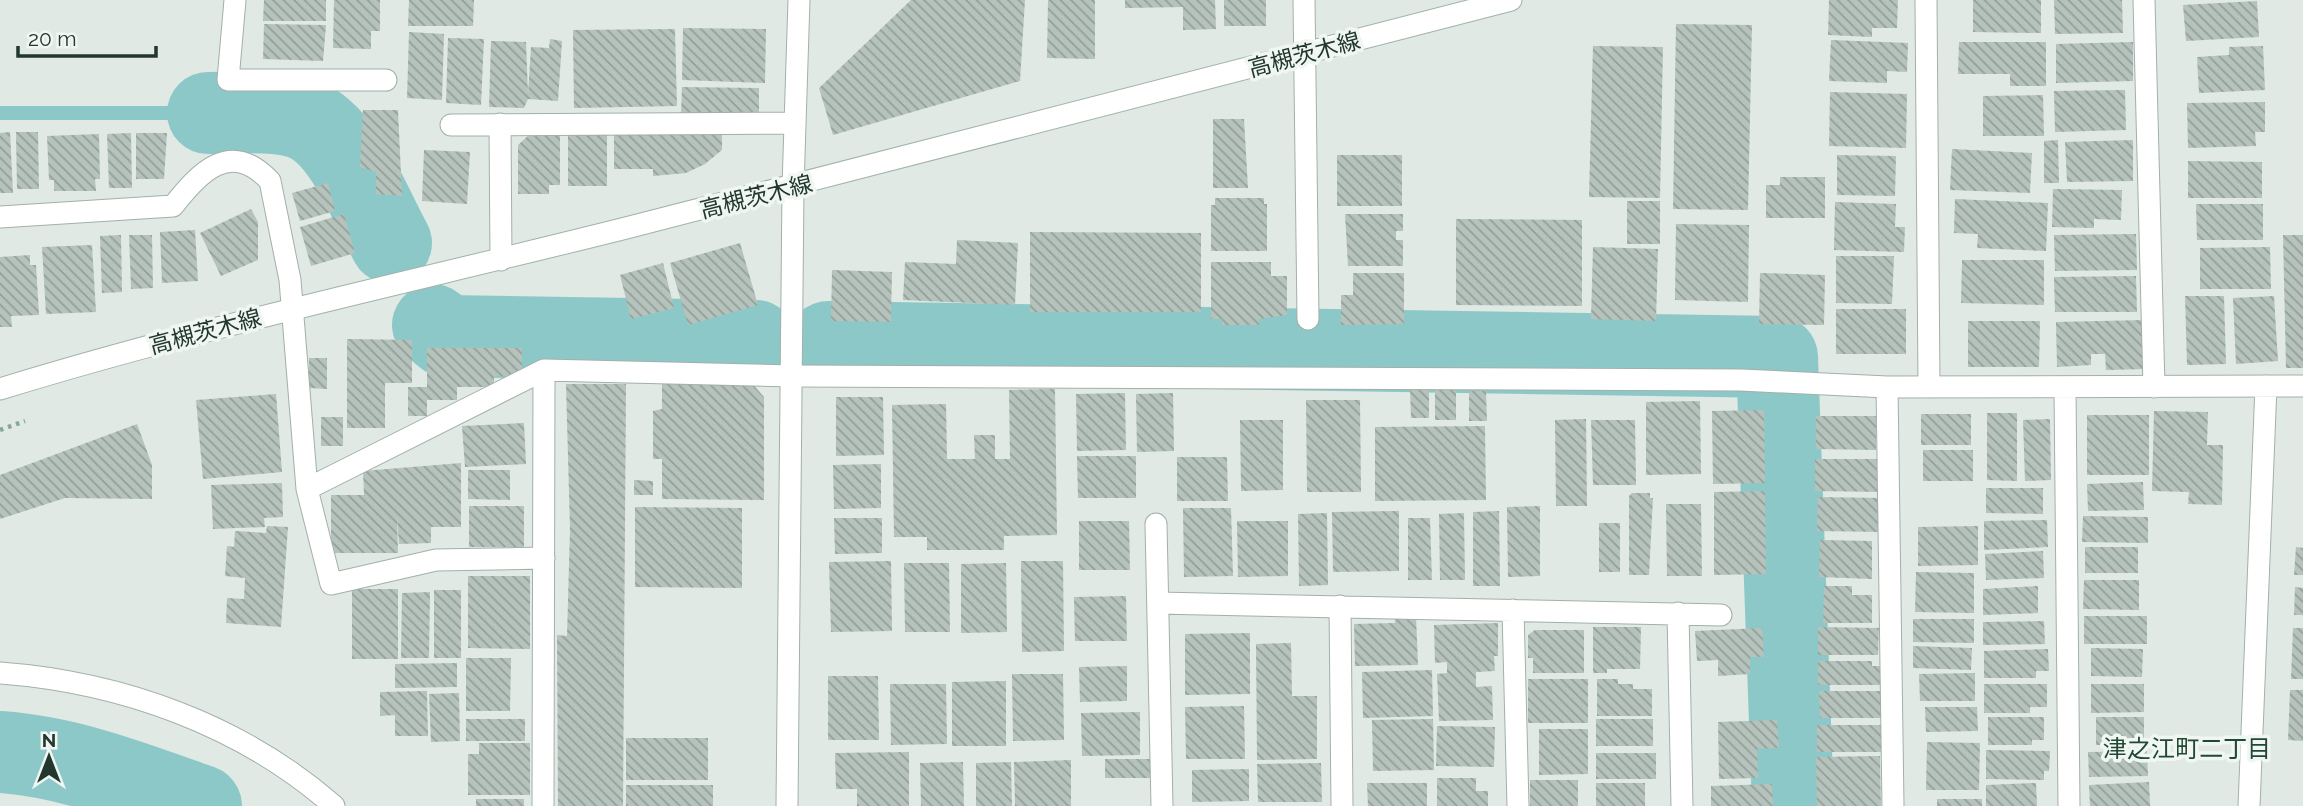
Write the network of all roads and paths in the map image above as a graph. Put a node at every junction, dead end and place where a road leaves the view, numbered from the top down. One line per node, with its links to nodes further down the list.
1 (235, 0): 8 (street)
2 (799, 0): 9 (street)
3 (1304, 0): 7 (street)
4 (1511, 0): 7 (street, 高槻茨木線)
5 (1926, 0): 22 (street)
6 (2144, 0): 23 (street)
7 (1305, 54): 12 (street, 高槻茨木線); 16 (street)
8 (386, 80)
9 (793, 123): 10 (street); 12 (street)
10 (500, 124): 11 (street); 14 (street)
11 (451, 125)
12 (793, 187): 14 (street, 高槻茨木線); 18 (street)
13 (0, 217): 15 (street)
14 (501, 260): 15 (street, 高槻茨木線)
15 (293, 307): 25 (street, 高槻茨木線); 26 (street)
16 (1308, 318)
17 (544, 370): 18 (street); 26 (street); 28 (street)
18 (793, 376): 21 (street); 37 (street)
19 (2266, 386): 20 (street); 23 (street); 44 (street)
20 (2303, 386)
21 (1887, 387): 22 (street); 42 (street)
22 (1929, 387): 24 (street)
23 (2154, 387): 24 (street)
24 (2065, 388): 43 (street)
25 (0, 389)
26 (307, 489): 28 (street)
27 (1156, 524): 29 (street)
28 (544, 558): 36 (street)
29 (1158, 603): 30 (street); 38 (street)
30 (1340, 606): 31 (street); 39 (street)
31 (1513, 610): 32 (street); 40 (street)
32 (1678, 613): 33 (street); 41 (street)
33 (1721, 615)
34 (0, 673): 35 (street)
35 (334, 806)
36 (543, 806)
37 (787, 806)
38 (1163, 806)
39 (1342, 806)
40 (1518, 806)
41 (1682, 806)
42 (1893, 806)
43 (2069, 806)
44 (2249, 806)

